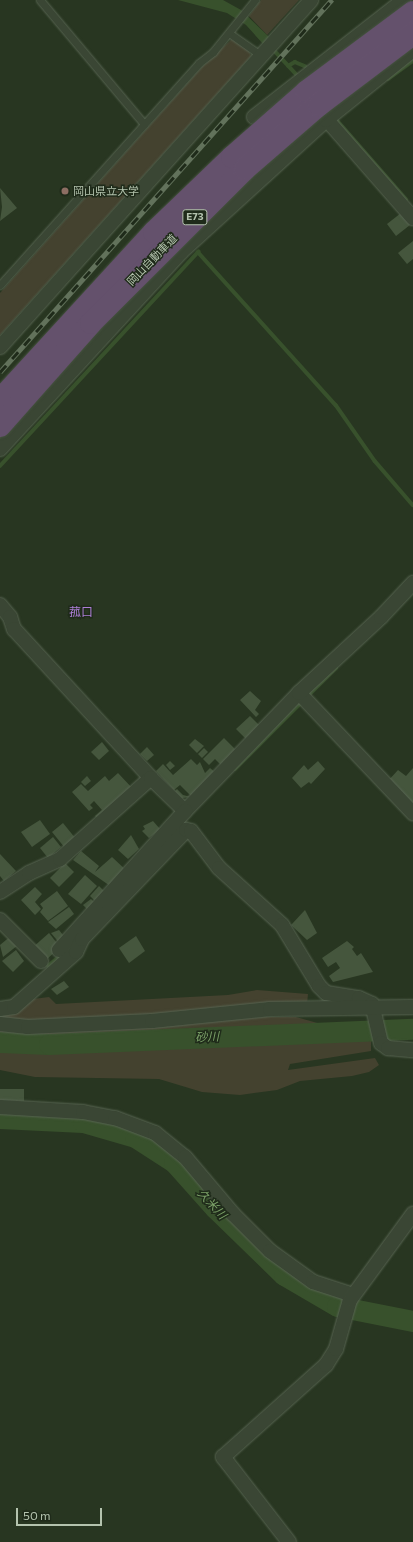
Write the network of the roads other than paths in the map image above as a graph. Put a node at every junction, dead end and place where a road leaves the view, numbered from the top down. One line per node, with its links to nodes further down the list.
1 (40, 0): 13 (lane)
2 (255, 0): 6 (lane)
3 (311, 0): 9 (street)
4 (404, 0): 10 (street)
5 (413, 12): 17 (highway, 岡山自動車道 / E73, bridge)
6 (230, 31): 9 (lane); 13 (lane)
7 (413, 34): 18 (highway, 岡山自動車道 / E73, bridge)
8 (413, 50): 11 (street)
9 (259, 52): 16 (street)
10 (300, 80): 11 (street); 12 (street)
11 (331, 116): 14 (street); 19 (street)
12 (254, 117)
13 (144, 124): 15 (lane)
14 (413, 218)
15 (0, 285)
16 (0, 347)
17 (0, 400)
18 (0, 426)
19 (0, 449)
20 (413, 583): 22 (street)
21 (0, 605): 23 (street)
22 (303, 697): 24 (street); 25 (street)
23 (151, 778): 25 (street); 26 (street)
24 (413, 813)
25 (183, 822): 28 (street); 31 (street); 32 (street)
26 (0, 892)
27 (0, 920): 29 (street)
28 (59, 950)
29 (41, 961)
30 (413, 1007): 32 (street)
31 (0, 1009)
32 (376, 1014): 33 (street); 34 (street)
33 (0, 1024)
34 (413, 1050)
35 (0, 1106): 37 (street)
36 (413, 1214): 37 (street)
37 (352, 1297): 38 (street)
38 (289, 1542)

